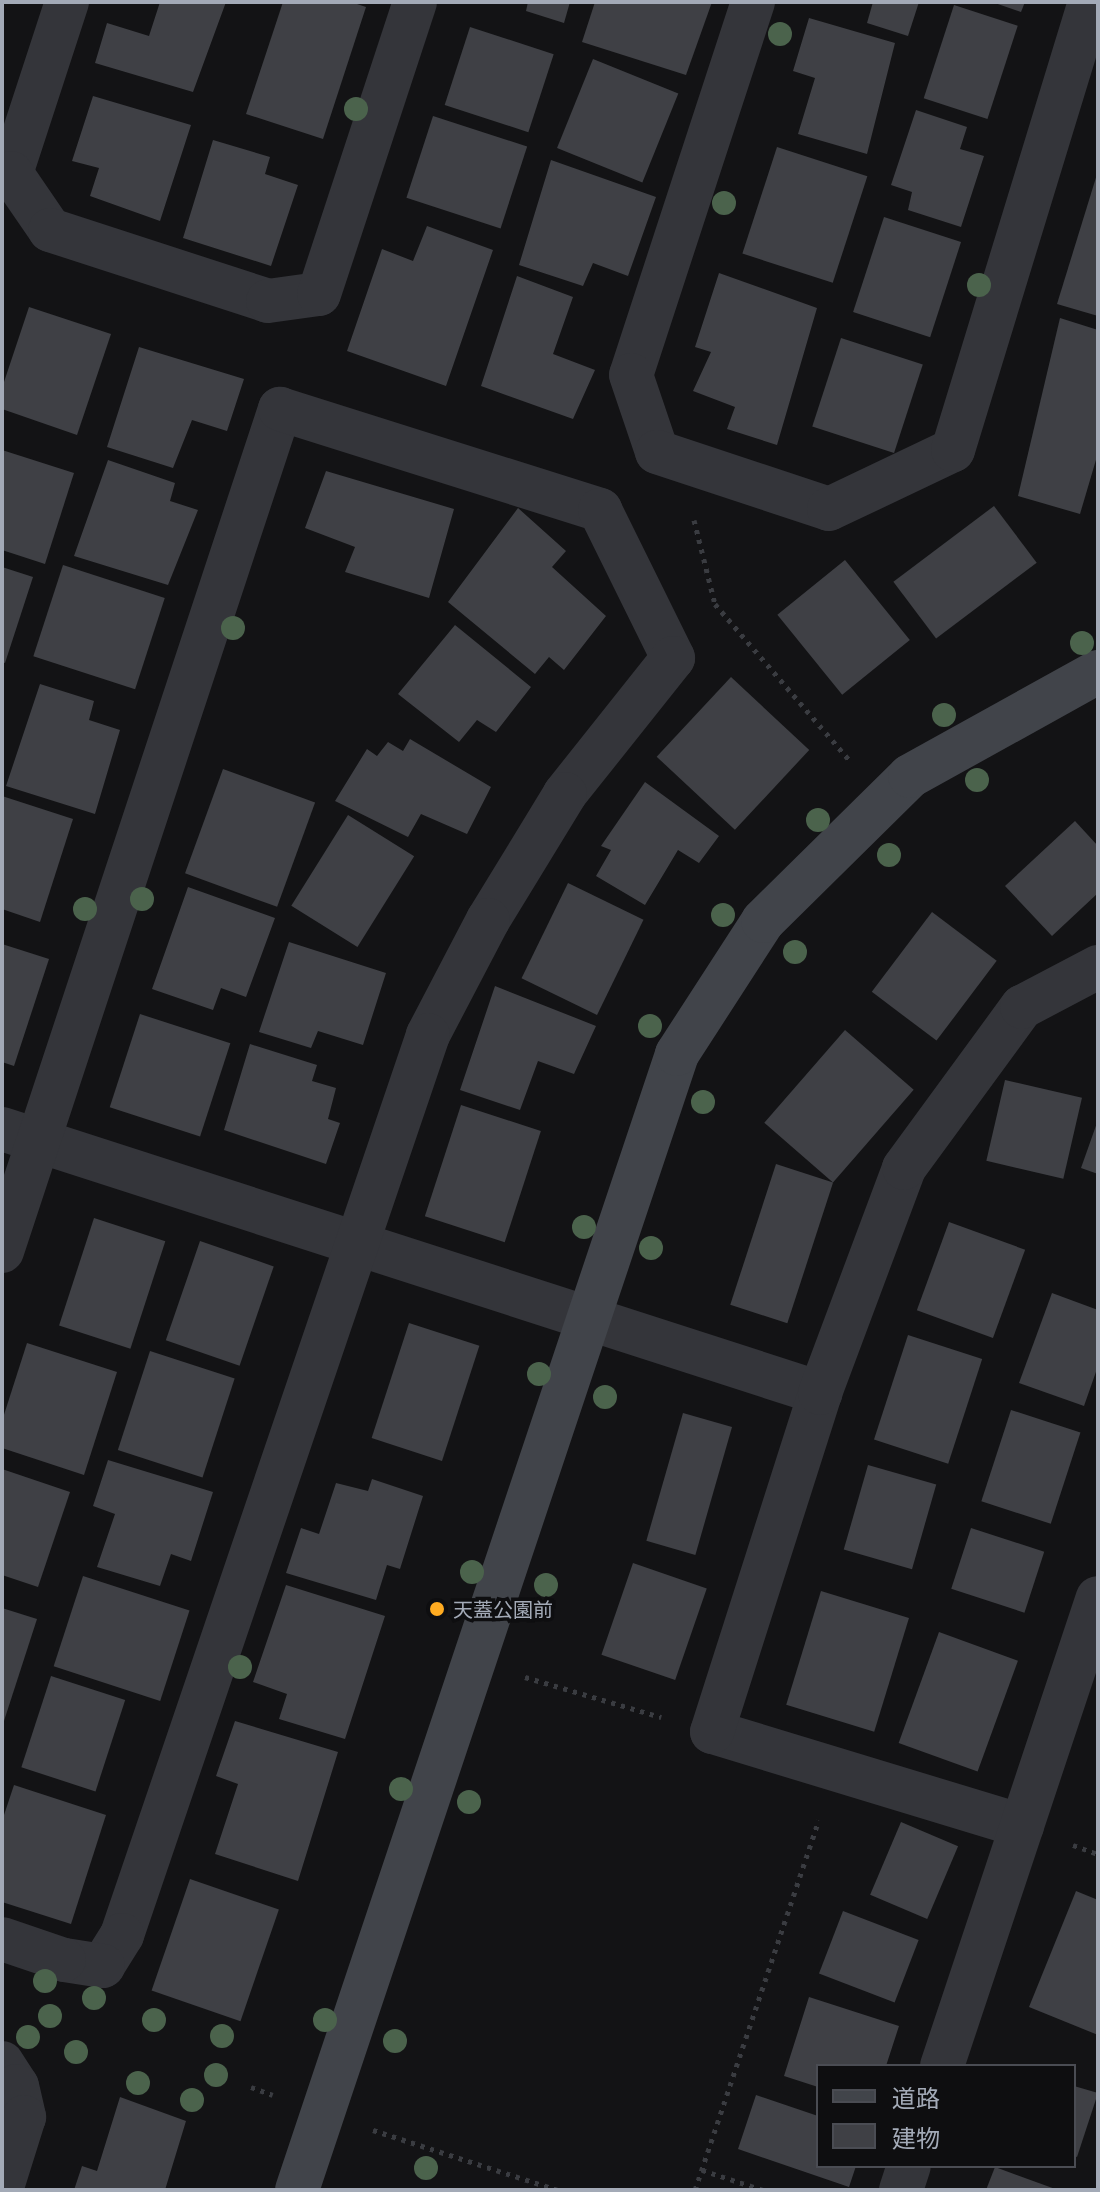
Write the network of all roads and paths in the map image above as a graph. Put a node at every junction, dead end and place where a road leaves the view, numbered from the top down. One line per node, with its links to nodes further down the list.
1 (67, 2): 2 (street)
2 (415, 2)
3 (753, 2): 4 (street)
4 (1090, 2)
5 (1098, 672): 10 (street)
6 (1098, 967): 11 (street)
7 (20, 1135): 8 (street); 8 (street); 9 (street)
8 (358, 1244): 10 (street); 17 (street)
9 (2, 1251)
10 (586, 1318): 11 (street); 21 (street)
11 (820, 1393): 14 (street)
12 (1098, 1598): 16 (street)
13 (522, 1676): 14 (path)
14 (712, 1732): 15 (street)
15 (836, 1769): 16 (street); 23 (path)
16 (1022, 1826): 19 (street)
17 (2, 1939)
18 (2, 2063): 24 (street)
19 (943, 2064)
20 (251, 2087): 21 (path)
21 (323, 2114): 25 (path); 26 (street)
22 (908, 2168): 29 (street)
23 (702, 2170): 27 (path); 28 (path)
24 (2, 2187)
25 (554, 2189)
26 (297, 2190)
27 (695, 2190)
28 (763, 2190)
29 (901, 2190)

